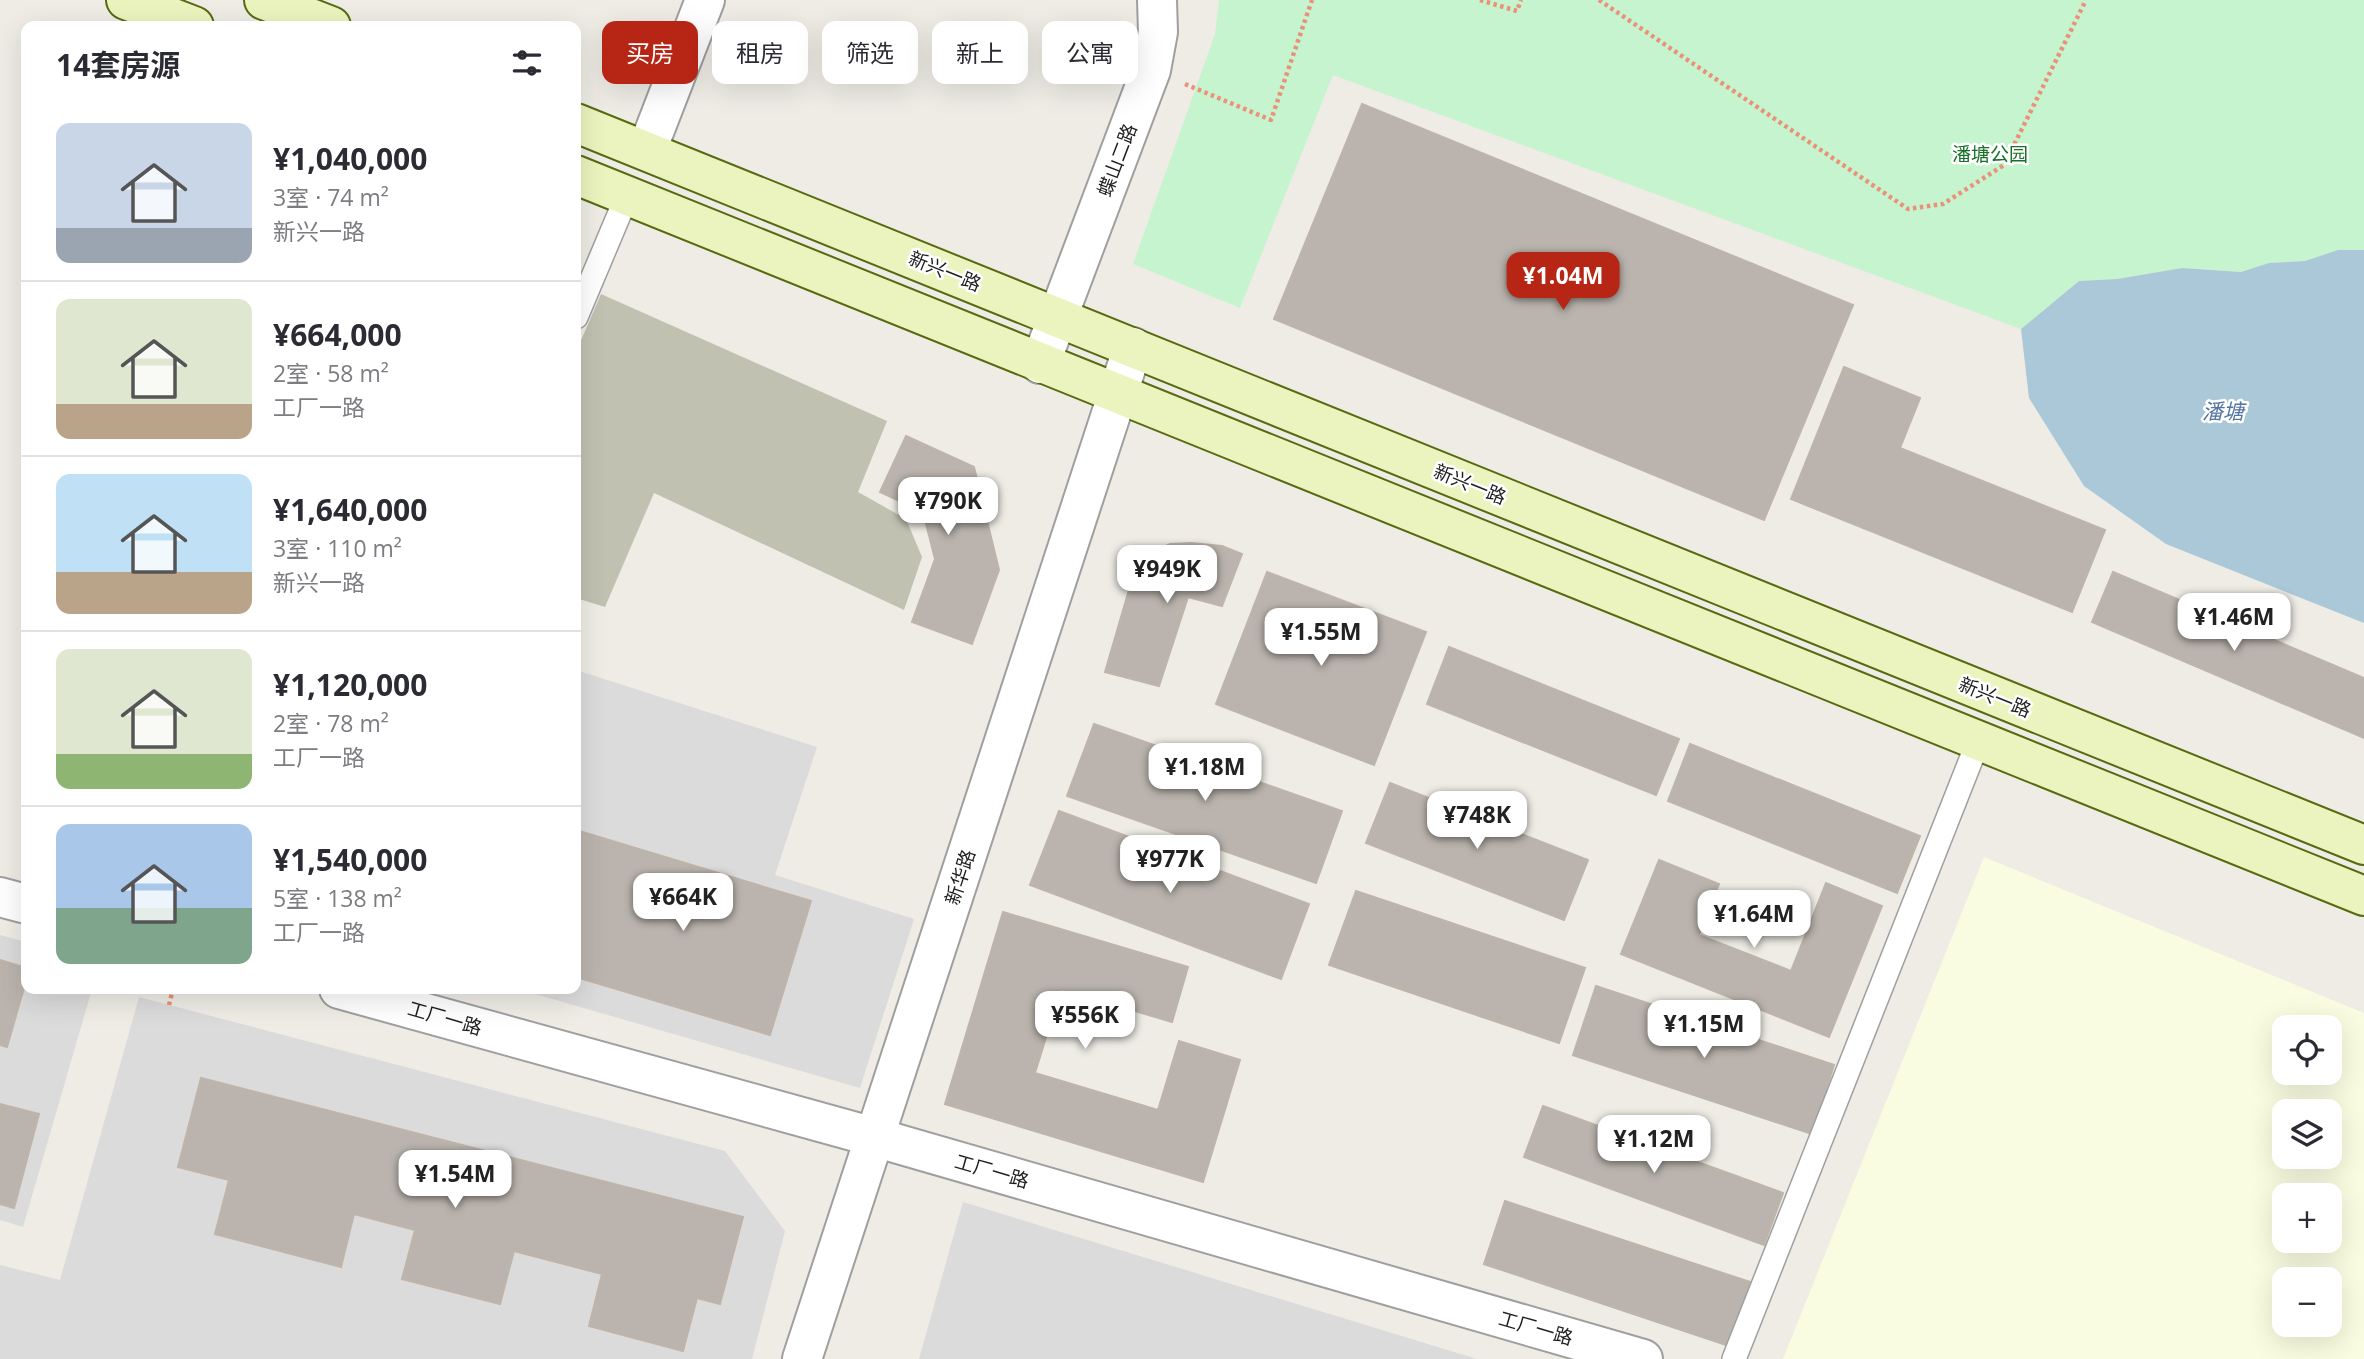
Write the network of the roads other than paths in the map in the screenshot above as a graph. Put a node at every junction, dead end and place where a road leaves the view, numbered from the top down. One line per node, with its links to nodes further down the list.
1 (127, 0): 5 (main road)
2 (264, 0): 6 (main road)
3 (705, 0): 8 (street)
4 (1157, 0): 12 (street, 蝶山二路)
5 (181, 21)
6 (318, 21)
7 (581, 125): 8 (main road, 新兴一路)
8 (647, 150): 12 (main road, 新兴一路)
9 (581, 177): 10 (main road)
10 (627, 195): 11 (lane); 14 (main road)
11 (581, 305)
12 (1058, 316): 13 (main road, 新兴一路); 14 (street, 蝶山二路)
13 (1133, 347): 15 (street, 新华路); 17 (main road, 新兴一路)
14 (1040, 364): 15 (main road)
15 (1118, 395): 16 (main road); 22 (street, 新华路)
16 (1978, 742): 18 (main road); 25 (lane)
17 (2364, 845)
18 (2364, 896)
19 (0, 897): 20 (street)
20 (21, 903)
21 (357, 994): 22 (street, 工厂一路)
22 (874, 1137): 23 (street, 新华路); 24 (street, 工厂一路)
23 (802, 1359)
24 (1643, 1359)
25 (1734, 1359)

